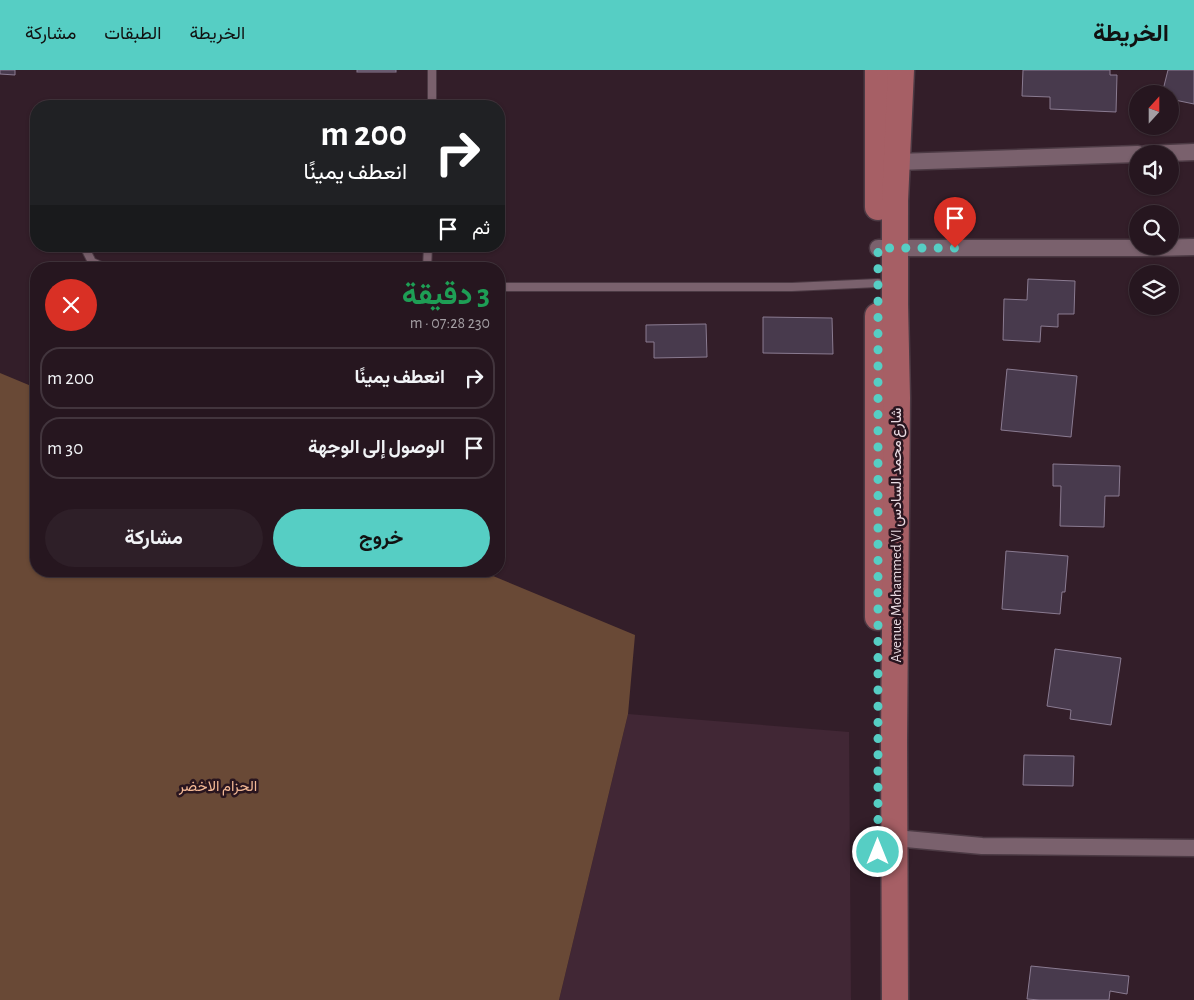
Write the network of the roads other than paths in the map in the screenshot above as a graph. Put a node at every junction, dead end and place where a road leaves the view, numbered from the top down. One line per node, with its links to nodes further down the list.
1 (432, 70): 4 (lane)
2 (878, 70): 9 (main road, Avenue Mohammed VI شارع محمد السادس)
3 (901, 70): 8 (main road, Avenue Mohammed VI شارع محمد السادس)
4 (432, 100)
5 (1194, 152): 6 (street)
6 (1179, 153)
7 (1129, 154): 8 (street)
8 (897, 162): 9 (main road, Avenue Mohammed VI شارع محمد السادس)
9 (886, 247): 10 (street); 11 (main road, Avenue Mohammed VI شارع محمد السادس); 13 (main road, Avenue Mohammed VI شارع محمد السادس)
10 (1194, 247)
11 (878, 283): 12 (lane); 15 (main road, Avenue Mohammed VI شارع محمد السادس)
12 (505, 287)
13 (895, 838): 14 (street); 16 (main road, Avenue Mohammed VI شارع محمد السادس)
14 (1194, 848)
15 (877, 1000)
16 (895, 1000)

